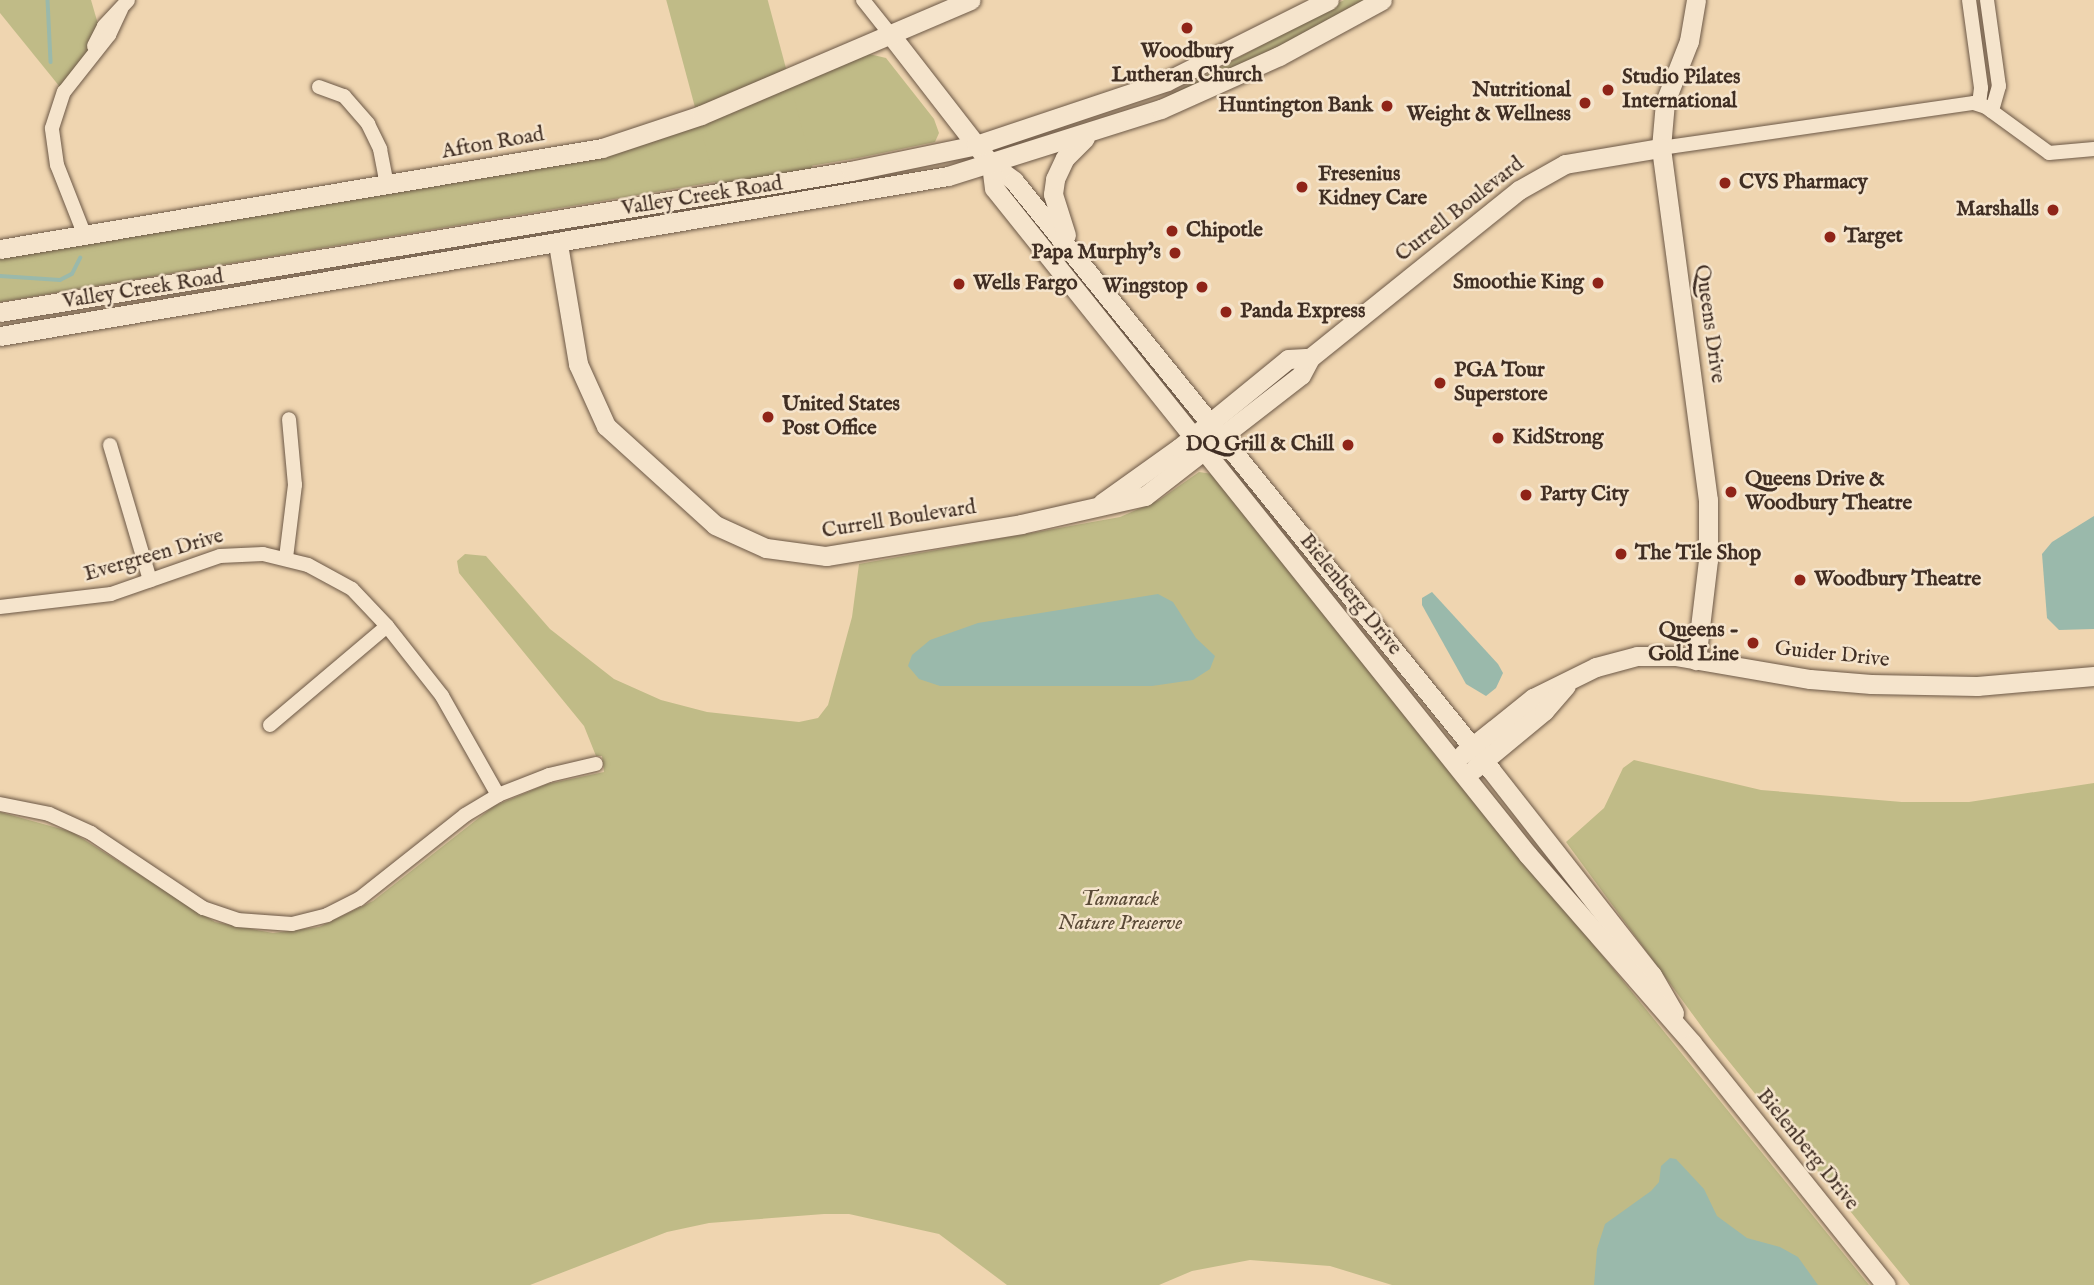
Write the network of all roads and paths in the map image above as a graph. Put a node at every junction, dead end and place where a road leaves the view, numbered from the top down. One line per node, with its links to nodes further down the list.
1 (863, 0): 9 (street, Bielenberg Drive)
2 (970, 0): 9 (street, Afton Road)
3 (1329, 0): 13 (street, Valley Creek Road)
4 (1382, 0): 12 (street, Valley Creek Road)
5 (1696, 0): 14 (street, Queens Drive)
6 (1969, 0): 11 (street)
7 (1987, 0): 11 (street)
8 (124, 5): 18 (street)
9 (890, 34): 13 (street, Bielenberg Drive); 17 (street, Afton Road)
10 (319, 87): 17 (street)
11 (1986, 107): 14 (street); 15 (street)
12 (1088, 135): 16 (street, Valley Creek Road); 21 (street)
13 (976, 145): 16 (street, Bielenberg Drive); 22 (street, Valley Creek Road)
14 (1661, 148): 24 (street, Currell Boulevard); 34 (street, Queens Drive)
15 (2094, 149)
16 (991, 164): 19 (street, Valley Creek Road); 21 (street, Bielenberg Drive); 28 (street, Bielenberg Drive)
17 (387, 186): 18 (street, Afton Road)
18 (85, 236): 20 (street, Afton Road)
19 (558, 244): 23 (street, Valley Creek Road); 28 (street, Currell Boulevard)
20 (0, 249)
21 (1072, 252): 26 (street, Bielenberg Drive)
22 (0, 312)
23 (0, 336)
24 (1310, 358): 26 (street, Currell Boulevard); 27 (street, Currell Boulevard)
25 (289, 419): 30 (street)
26 (1211, 422): 27 (street, Bielenberg Drive); 28 (street, Currell Boulevard)
27 (1224, 438): 28 (street, Currell Boulevard); 37 (street, Bielenberg Drive)
28 (1200, 444): 39 (street, Bielenberg Drive)
29 (110, 445): 31 (street)
30 (286, 558): 31 (street, Evergreen Drive); 33 (street, Evergreen Drive)
31 (150, 580): 32 (street, Evergreen Drive)
32 (0, 607)
33 (387, 626): 36 (street); 40 (street, Evergreen Drive)
34 (1696, 660): 35 (street, Guider Drive); 37 (street, Guider Drive)
35 (2094, 676)
36 (270, 725)
37 (1478, 754): 39 (street, Guider Drive); 42 (street, Bielenberg Drive)
38 (596, 765): 40 (street)
39 (1459, 769): 42 (street, Bielenberg Drive)
40 (498, 795): 41 (street)
41 (0, 804)
42 (1692, 1042): 43 (street, Bielenberg Drive)
43 (1886, 1285)

